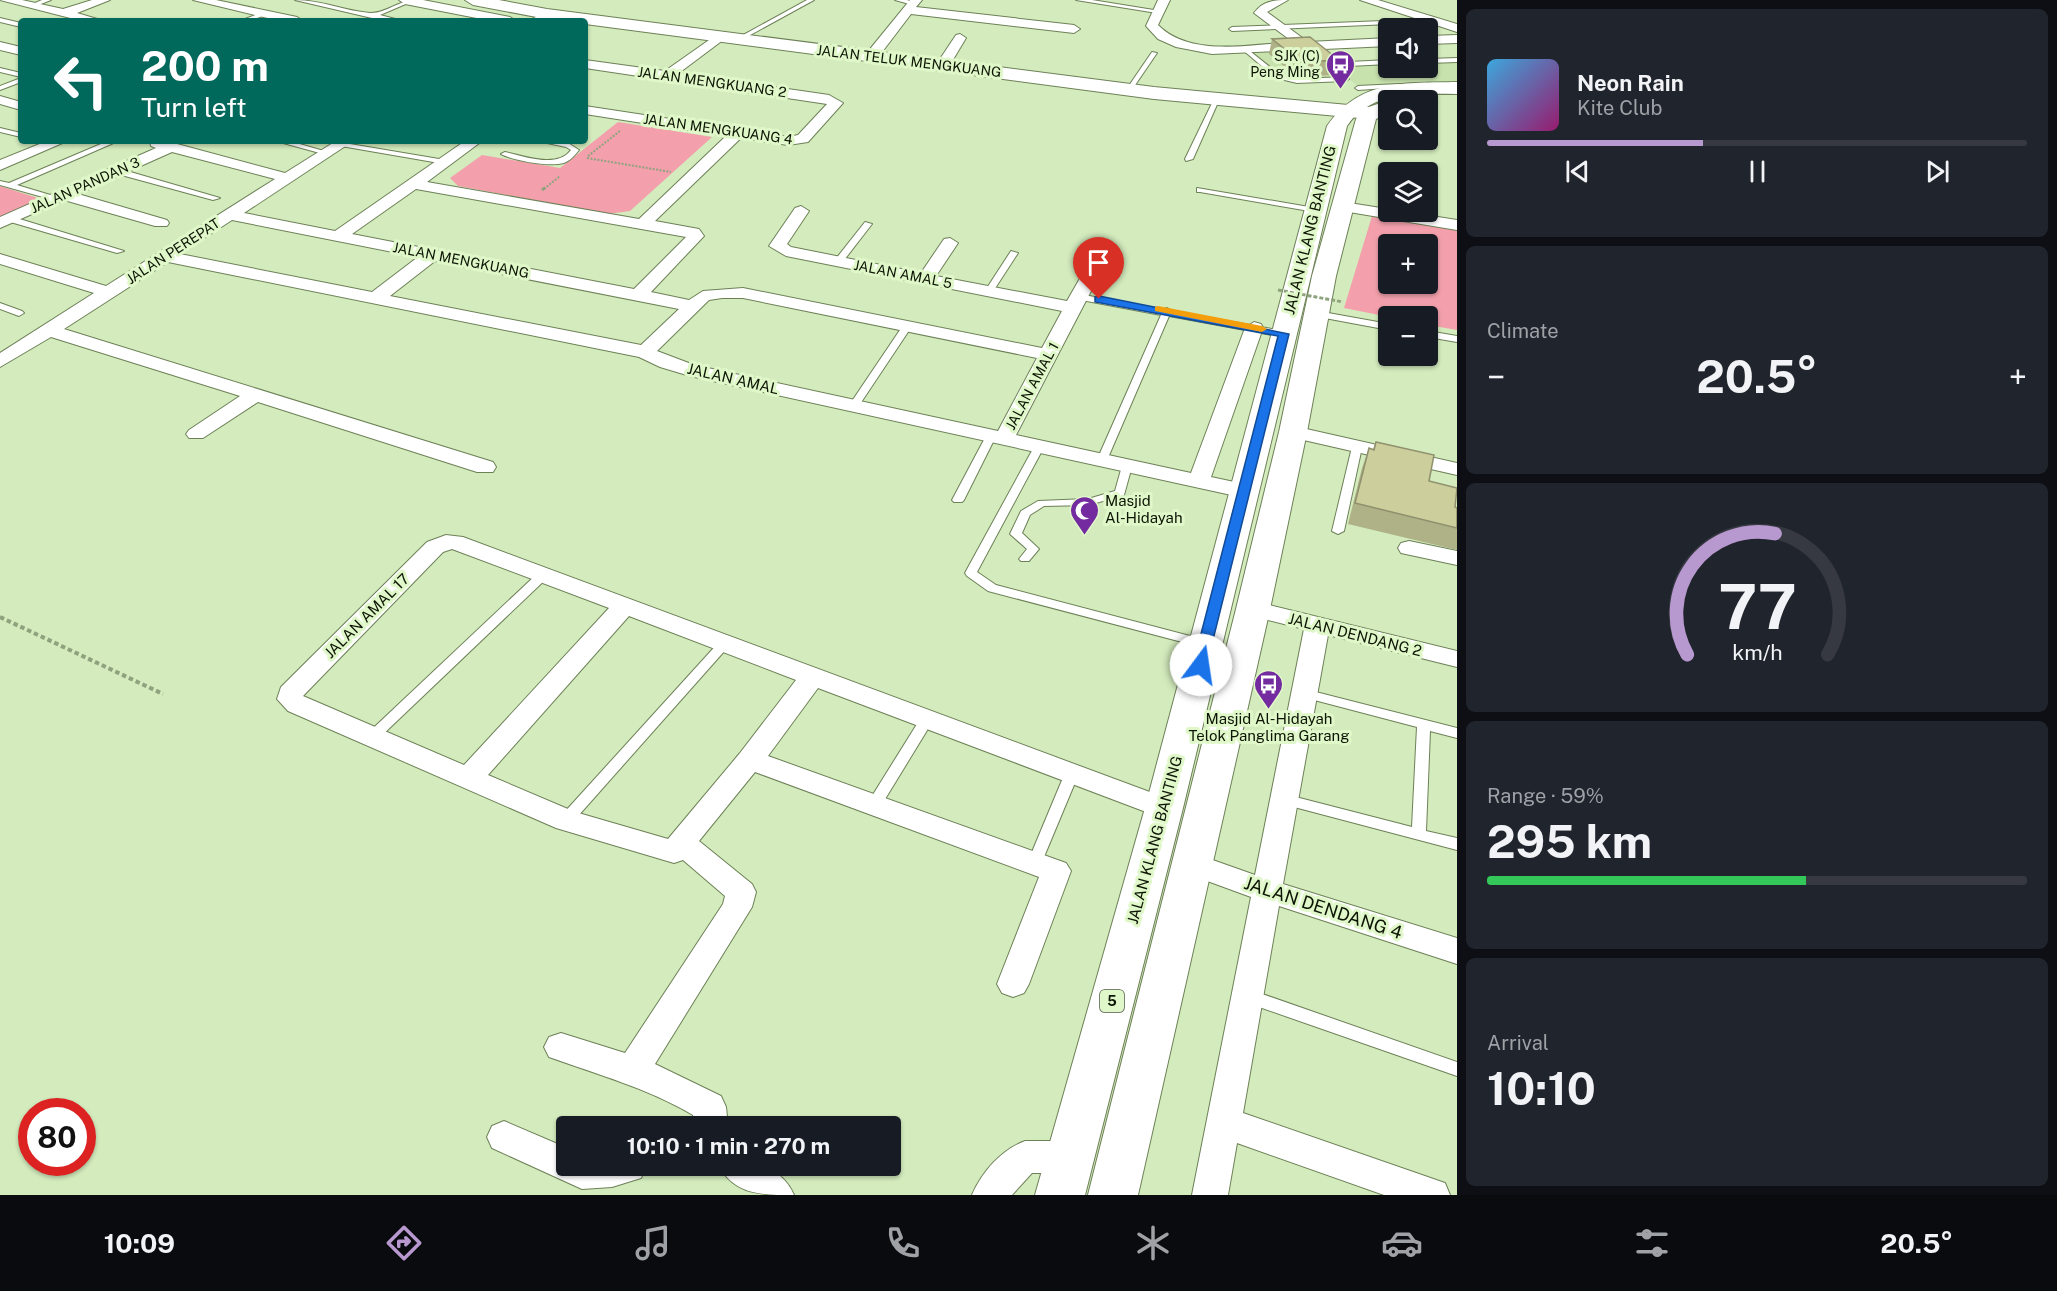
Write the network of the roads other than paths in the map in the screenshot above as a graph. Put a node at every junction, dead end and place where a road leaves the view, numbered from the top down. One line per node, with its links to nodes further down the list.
1 (6, 0): 16 (street)
2 (48, 0): 16 (lane)
3 (104, 0): 19 (street)
4 (200, 0): 18 (street)
5 (255, 0): 18 (street)
6 (298, 0): 21 (lane)
7 (409, 0): 21 (lane); 29 (street)
8 (472, 0): 22 (main road, JALAN TELUK MENGKUANG)
9 (811, 0): 42 (lane)
10 (1079, 0): 14 (lane)
11 (1282, 0): 36 (street)
12 (1366, 0): 30 (street)
13 (946, 1): 23 (street)
14 (1112, 2): 17 (lane)
15 (908, 3): 23 (street); 49 (street)
16 (31, 6): 19 (street)
17 (1160, 6): 47 (street)
18 (235, 8): 20 (street)
19 (64, 13): 24 (street)
20 (263, 14): 25 (lane); 26 (street)
21 (374, 16): 27 (lane); 28 (lane)
22 (541, 17)
23 (935, 17): 38 (street)
24 (85, 18)
25 (252, 18)
26 (282, 18)
27 (368, 18)
28 (384, 18)
29 (496, 18)
30 (1424, 18)
31 (0, 20): 35 (lane)
32 (588, 22): 40 (main road, JALAN TELUK MENGKUANG)
33 (1438, 22): 37 (street)
34 (1378, 23): 36 (lane)
35 (18, 24)
36 (1280, 27): 39 (lane); 46 (street)
37 (1457, 28)
38 (1074, 29)
39 (1232, 29)
40 (719, 37): 42 (main road, JALAN TELUK MENGKUANG); 59 (street)
41 (960, 38): 55 (street)
42 (739, 39): 49 (main road, JALAN TELUK MENGKUANG)
43 (1457, 39): 44 (street)
44 (1438, 40)
45 (1378, 43): 46 (street)
46 (1310, 49): 47 (street)
47 (1246, 50): 60 (lane)
48 (1154, 52): 63 (lane)
49 (871, 57): 55 (main road, JALAN TELUK MENGKUANG)
50 (1321, 59): 56 (lane)
51 (1457, 60): 52 (lane)
52 (1438, 61)
53 (1378, 63): 56 (lane)
54 (588, 64): 59 (street, JALAN MENGKUANG 2)
55 (943, 65): 63 (main road, JALAN TELUK MENGKUANG)
56 (1329, 65): 60 (lane)
57 (0, 70): 58 (lane)
58 (18, 74)
59 (667, 76): 69 (street, JALAN MENGKUANG 2)
60 (1346, 79): 68 (lane)
61 (18, 81): 62 (lane)
62 (0, 88)
63 (1129, 90): 67 (main road, JALAN TELUK MENGKUANG)
64 (1456, 91): 65 (main road); 68 (main road)
65 (1438, 95)
66 (0, 100): 70 (street)
67 (1216, 100): 68 (main road, JALAN TELUK MENGKUANG); 86 (lane)
68 (1367, 103): 97 (main road, JALAN KLANG BANTING / 5)
69 (836, 104): 74 (street, JALAN MENGKUANG 4)
70 (18, 105)
71 (588, 110): 74 (street, JALAN MENGKUANG 4)
72 (0, 130): 73 (lane)
73 (18, 134)
74 (737, 134): 102 (street)
75 (52, 144): 88 (street)
76 (107, 144): 93 (lane)
77 (160, 144): 83 (street)
78 (292, 144): 84 (lane)
79 (341, 144): 84 (street, JALAN PEREPAT)
80 (348, 144): 87 (lane)
81 (471, 144): 87 (street)
82 (562, 144): 85 (lane)
83 (170, 147): 89 (street, JALAN PANDAN 3); 90 (street)
84 (327, 153): 90 (street, JALAN PEREPAT)
85 (505, 154)
86 (1189, 159)
87 (445, 162): 92 (street)
88 (1, 164)
89 (117, 171): 95 (street, JALAN PANDAN 3); 96 (lane)
90 (287, 178): 99 (street, JALAN PEREPAT)
91 (0, 183): 93 (lane)
92 (413, 184): 102 (street); 105 (street)
93 (9, 186): 95 (lane)
94 (1200, 190): 97 (lane)
95 (59, 197): 100 (street, JALAN PANDAN 3); 101 (street)
96 (216, 198)
97 (1329, 209): 104 (street); 122 (main road, JALAN KLANG BANTING / 5); 129 (main road, JALAN KLANG BANTING / 5)
98 (801, 211): 112 (street, JALAN AMAL 5)
99 (229, 215): 105 (street, JALAN MENGKUANG); 110 (street, JALAN PEREPAT)
100 (5, 221): 107 (lane)
101 (161, 223)
102 (643, 224): 117 (street)
103 (868, 224): 112 (lane)
104 (1457, 225)
105 (338, 236): 109 (street, JALAN MENGKUANG)
106 (950, 243): 114 (street)
107 (120, 251)
108 (1014, 253): 115 (lane)
109 (432, 255): 117 (street, JALAN MENGKUANG); 118 (street)
110 (165, 256): 116 (street, JALAN PEREPAT); 118 (street, JALAN AMAL)
111 (0, 259): 116 (street)
112 (838, 262): 114 (street, JALAN AMAL 5)
113 (1093, 270): 119 (street, JALAN AMAL 1)
114 (925, 279): 115 (street, JALAN AMAL 5)
115 (989, 291): 119 (street, JALAN AMAL 5)
116 (108, 292): 128 (street, JALAN PEREPAT)
117 (638, 295): 121 (street, JALAN MENGKUANG)
118 (375, 298): 132 (street, JALAN AMAL)
119 (1076, 302): 123 (lane); 133 (street, JALAN AMAL 1)
120 (0, 306): 124 (lane)
121 (693, 306): 126 (street); 132 (street)
122 (1330, 308): 125 (lane); 137 (main road, JALAN KLANG BANTING / 5)
123 (1167, 311): 127 (lane); 142 (lane)
124 (19, 313)
125 (1378, 323)
126 (907, 326): 133 (street); 136 (lane)
127 (1254, 327): 129 (lane); 146 (street)
128 (50, 330): 134 (street, JALAN PEREPAT); 135 (street)
129 (1283, 334): 147 (main road, JALAN KLANG BANTING / 5)
130 (1438, 336): 131 (lane)
131 (1457, 339)
132 (645, 352): 136 (street, JALAN AMAL)
133 (1048, 355): 139 (street, JALAN AMAL 1)
134 (3, 356)
135 (256, 395): 138 (street); 144 (street)
136 (853, 407): 139 (street, JALAN AMAL)
137 (1293, 432): 141 (street); 155 (main road, JALAN KLANG BANTING / 5)
138 (196, 434)
139 (997, 438): 140 (street, JALAN AMAL); 148 (lane)
140 (1039, 447): 142 (street, JALAN AMAL); 158 (lane)
141 (1357, 447): 145 (street); 149 (lane)
142 (1102, 460): 143 (street, JALAN AMAL)
143 (1127, 466): 146 (street, JALAN AMAL); 152 (lane)
144 (485, 467)
145 (1457, 469)
146 (1199, 481): 147 (street, JALAN AMAL)
147 (1245, 491): 158 (main road, JALAN KLANG BANTING / 5)
148 (958, 500)
149 (1338, 531)
150 (1408, 548): 151 (street)
151 (1457, 558)
152 (1024, 559)
153 (542, 576): 154 (street); 165 (lane); 165 (street, JALAN AMAL 17)
154 (624, 607): 157 (street); 168 (street)
155 (1252, 609): 156 (street, JALAN DENDANG 2); 176 (main road, JALAN KLANG BANTING / 5)
156 (1317, 626): 159 (street, JALAN DENDANG 2); 161 (street)
157 (724, 644): 160 (street); 172 (lane)
158 (1206, 645): 171 (main road, JALAN KLANG BANTING / 5)
159 (1457, 659)
160 (812, 677): 162 (street); 166 (street)
161 (1304, 693): 163 (lane); 169 (street)
162 (927, 719): 167 (street); 170 (lane)
163 (1424, 724): 164 (lane); 173 (lane)
164 (1457, 733)
165 (372, 737): 168 (street)
166 (750, 760): 170 (street); 174 (street)
167 (1072, 773): 171 (street); 177 (lane)
168 (470, 777): 172 (street)
169 (1283, 799): 173 (lane); 178 (street)
170 (874, 805): 177 (street)
171 (1164, 808): 190 (main road, JALAN KLANG BANTING / 5)
172 (566, 820): 174 (street)
173 (1419, 834): 175 (lane)
174 (683, 844): 184 (street)
175 (1457, 844)
176 (1190, 862): 178 (street, JALAN DENDANG 4); 193 (main road, JALAN KLANG BANTING / 5)
177 (1034, 864): 180 (street)
178 (1265, 890): 179 (street, JALAN DENDANG 4); 181 (street)
179 (1457, 951)
180 (1014, 984)
181 (1247, 995): 183 (lane); 186 (street)
182 (561, 1047): 184 (street)
183 (1457, 1068)
184 (633, 1069): 185 (street)
185 (710, 1116)
186 (1224, 1122): 194 (street); 195 (street)
187 (504, 1137): 188 (street)
188 (556, 1160)
189 (750, 1176): 191 (street)
190 (1065, 1176): 192 (street)
191 (776, 1195)
192 (990, 1195)
193 (1113, 1195)
194 (1209, 1195)
195 (1432, 1195)

